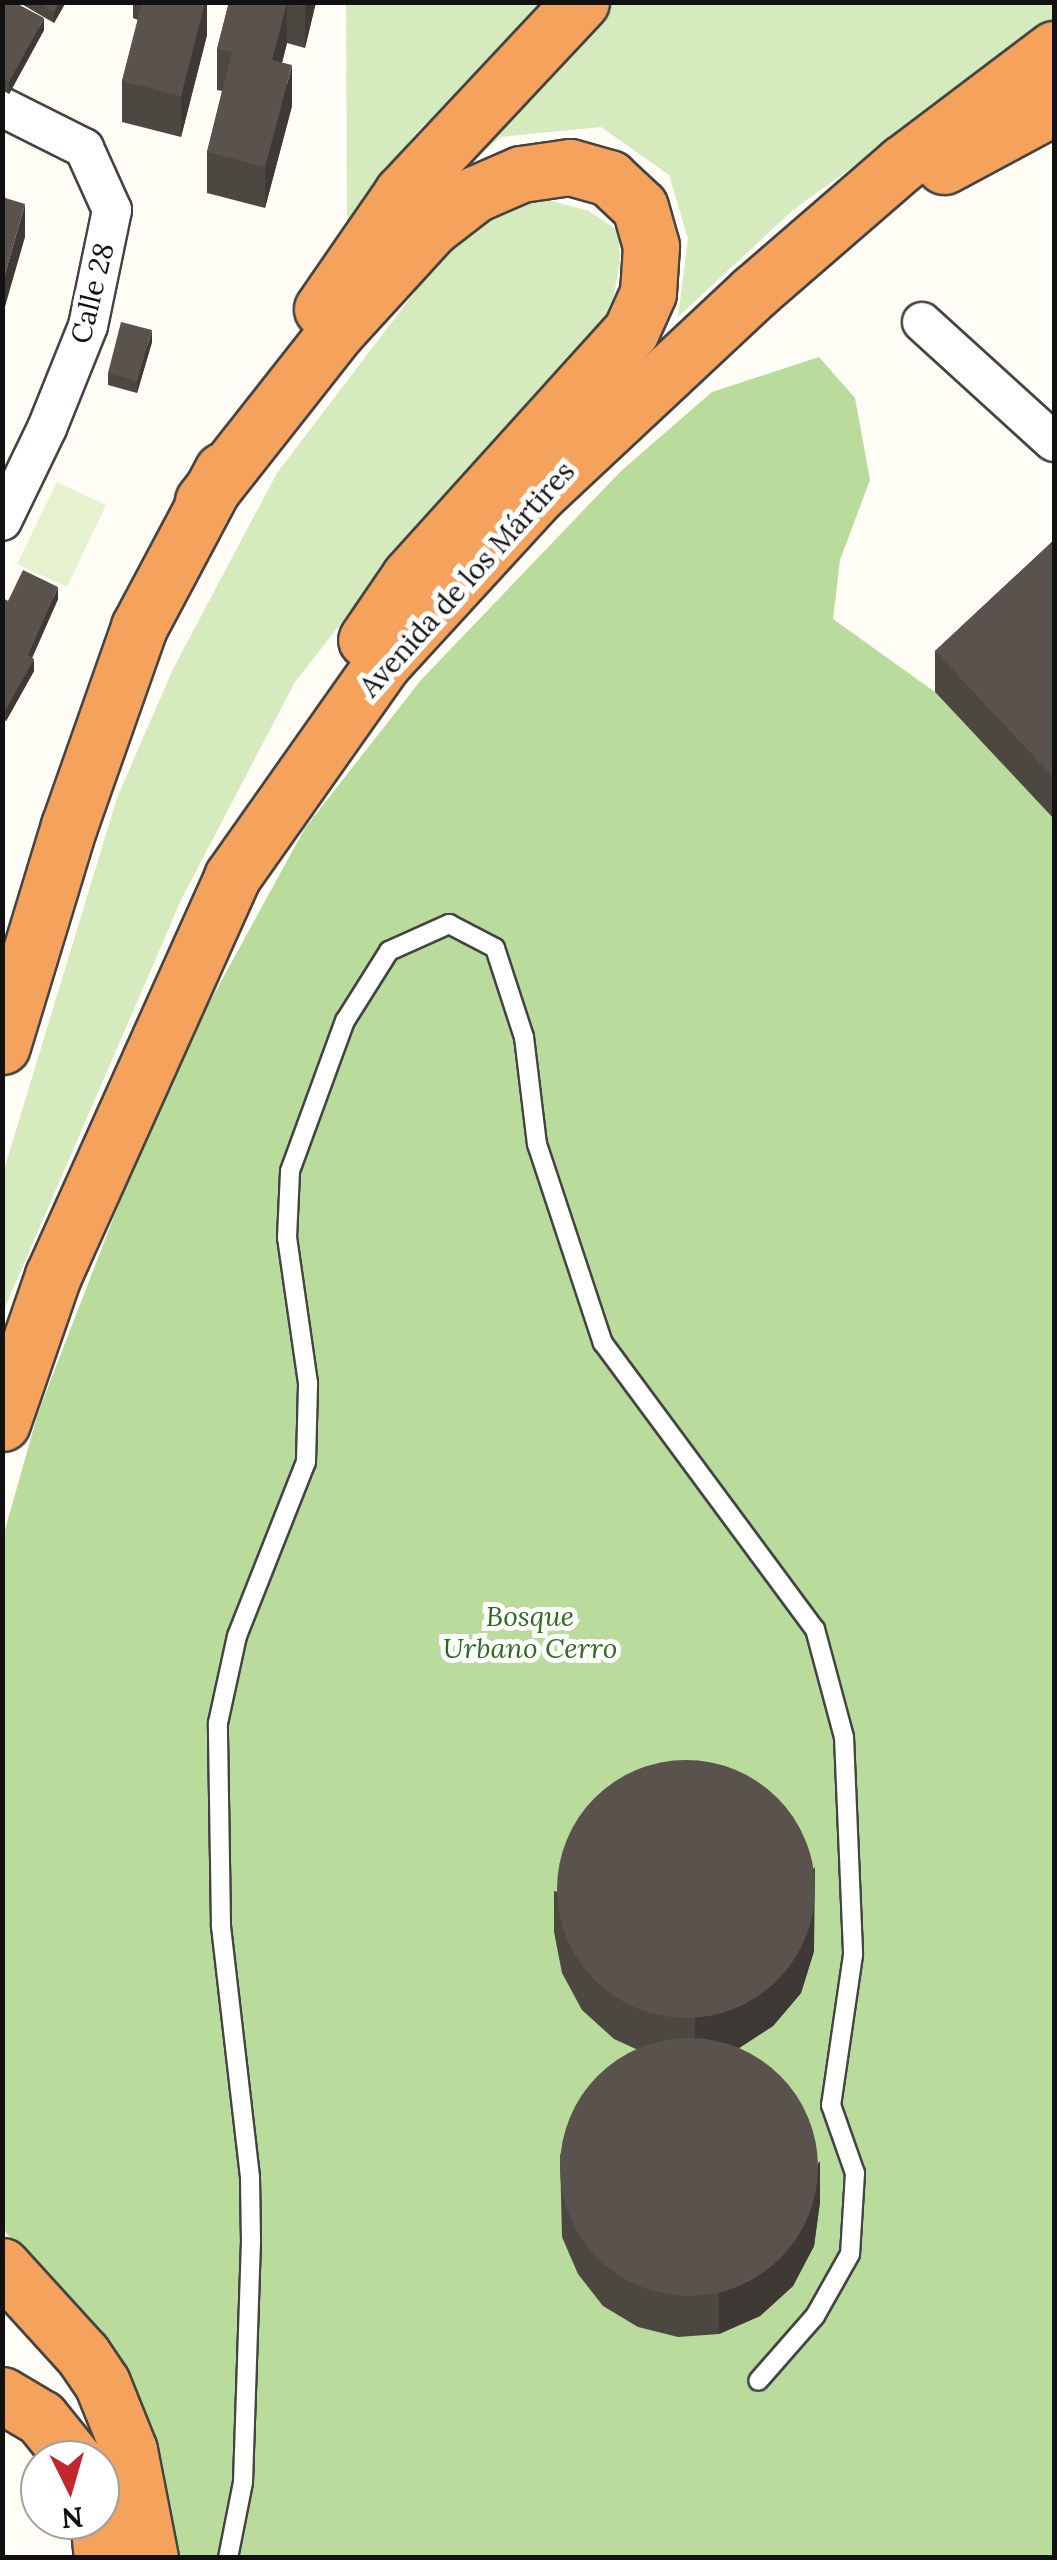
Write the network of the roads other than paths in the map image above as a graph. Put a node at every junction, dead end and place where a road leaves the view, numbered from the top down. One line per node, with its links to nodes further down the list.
1 (581, 2): 8 (highway)
2 (1054, 48): 5 (highway, Avenida de los Mártires)
3 (2, 107): 9 (street, Calle 28)
4 (1054, 107): 5 (highway)
5 (754, 292): 10 (highway, Avenida de los Mártires)
6 (922, 322): 7 (street)
7 (1054, 442)
8 (204, 501): 10 (highway); 11 (highway)
9 (2, 521)
10 (232, 877): 12 (highway, Avenida de los Mártires)
11 (2, 1046)
12 (2, 1423)
13 (2, 2266): 17 (highway)
14 (758, 2381): 18 (lane)
15 (2, 2395): 16 (highway)
16 (59, 2440)
17 (150, 2558)
18 (228, 2558)

